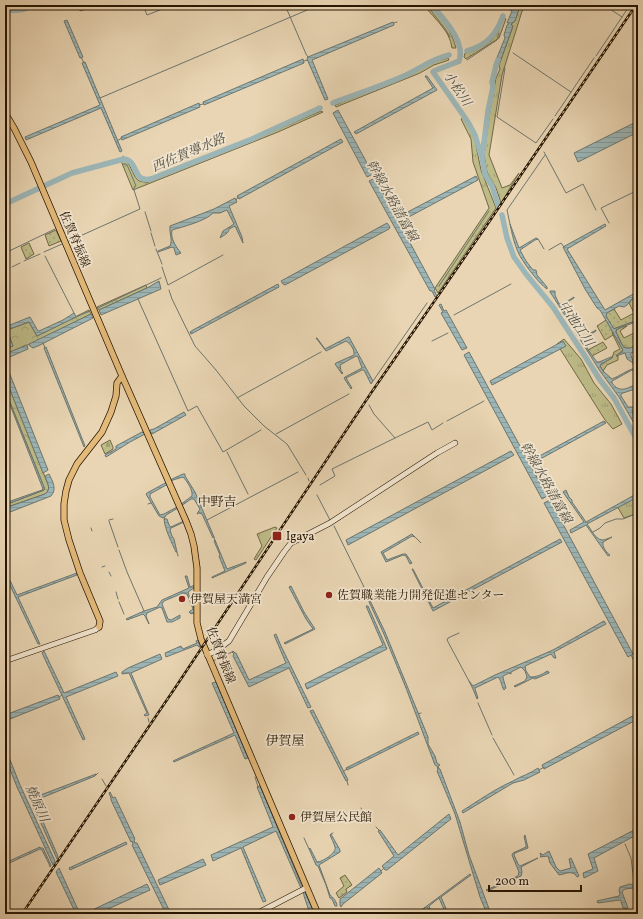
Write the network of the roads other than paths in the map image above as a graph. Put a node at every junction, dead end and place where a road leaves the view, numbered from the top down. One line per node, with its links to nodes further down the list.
1 (5, 113): 2 (main road, 佐賀脊振線)
2 (122, 376): 4 (main road); 5 (main road, 佐賀脊振線)
3 (455, 443): 5 (street)
4 (99, 627): 6 (street)
5 (208, 655): 7 (main road, 佐賀脊振線)
6 (5, 661)
7 (304, 889): 8 (street); 9 (main road, 佐賀脊振線)
8 (256, 914)
9 (318, 914)

